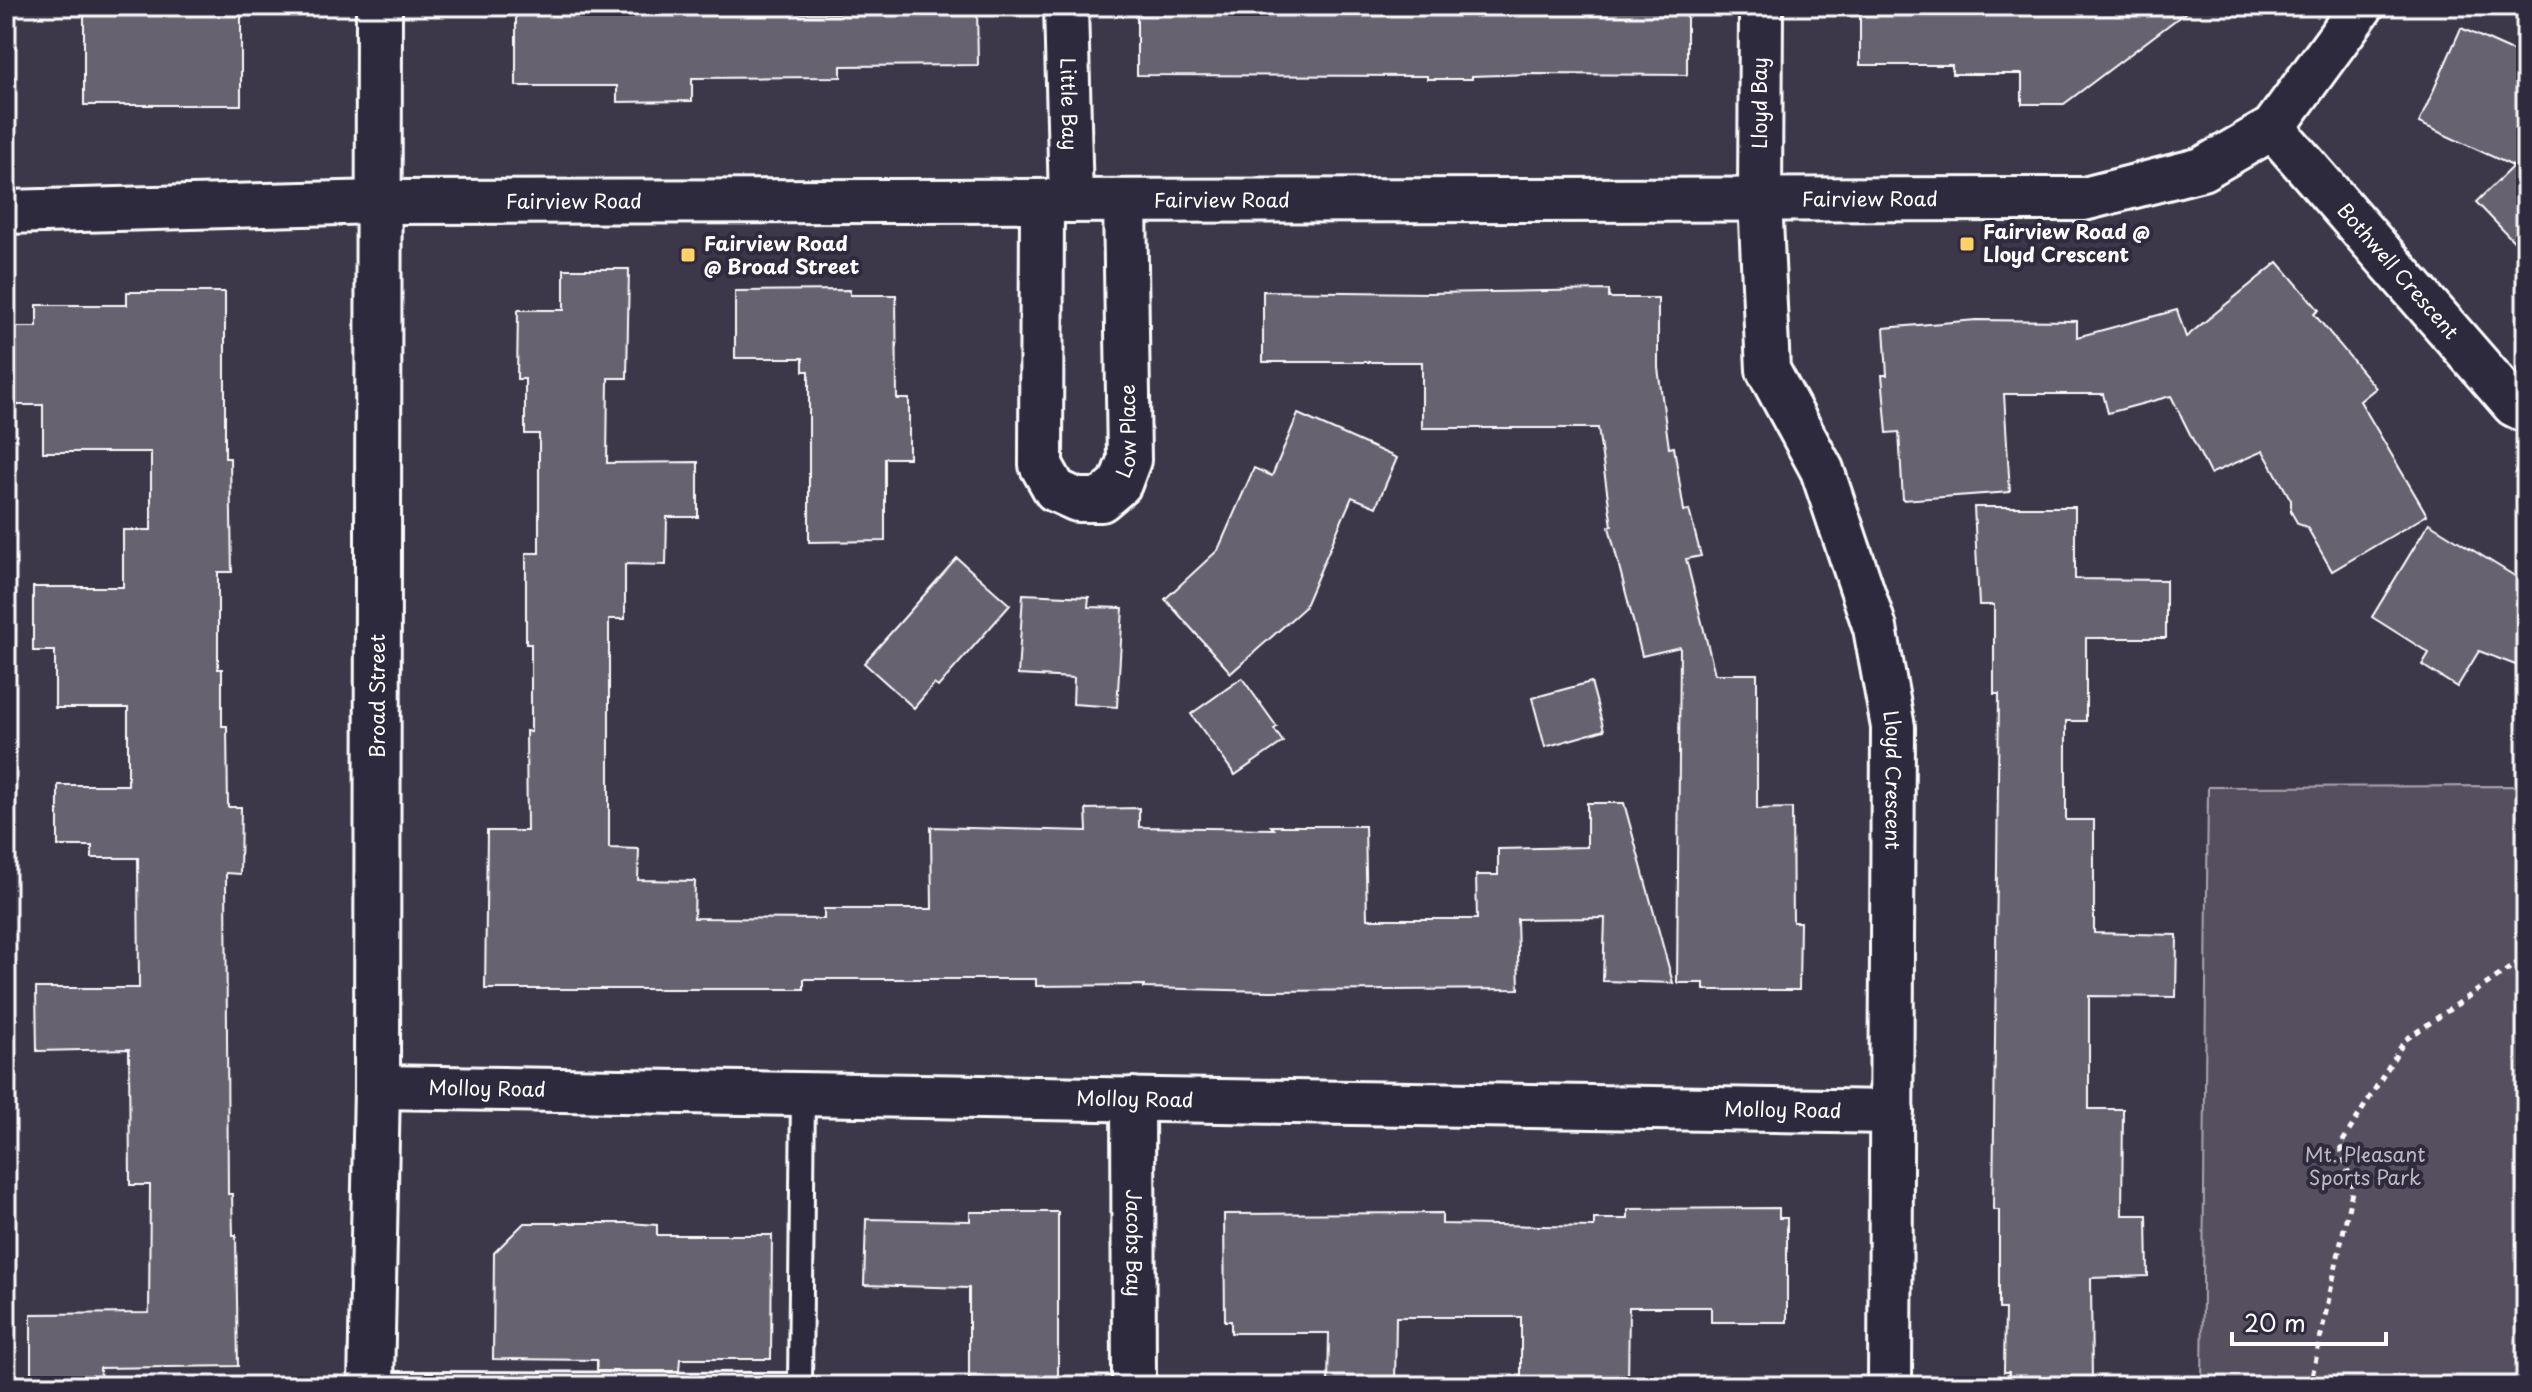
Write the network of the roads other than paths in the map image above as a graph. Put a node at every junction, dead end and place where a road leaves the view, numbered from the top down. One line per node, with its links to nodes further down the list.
1 (379, 6): 9 (street, Broad Street)
2 (1066, 6): 7 (street, Little Bay)
3 (1761, 6): 6 (street, Lloyd Bay)
4 (2362, 6): 5 (street, Fairview Road)
5 (2273, 128): 6 (street, Fairview Road); 11 (street, Bothwell Crescent)
6 (1760, 199): 8 (street, Fairview Road); 15 (street, Lloyd Crescent)
7 (1056, 201): 8 (street, Fairview Road); 8 (street, Low Place); 9 (street, Fairview Road)
8 (1125, 201)
9 (380, 202): 10 (street, Fairview Road); 12 (street, Broad Street)
10 (6, 212)
11 (2526, 411)
12 (377, 1087): 13 (street, Molloy Road); 16 (street, Broad Street)
13 (803, 1094): 14 (street, Molloy Road); 16 (lane)
14 (1133, 1099): 15 (street, Molloy Road); 17 (street, Jacobs Bay)
15 (1892, 1112): 18 (street, Lloyd Crescent)
16 (371, 1385)
17 (1134, 1386)
18 (1890, 1386)

